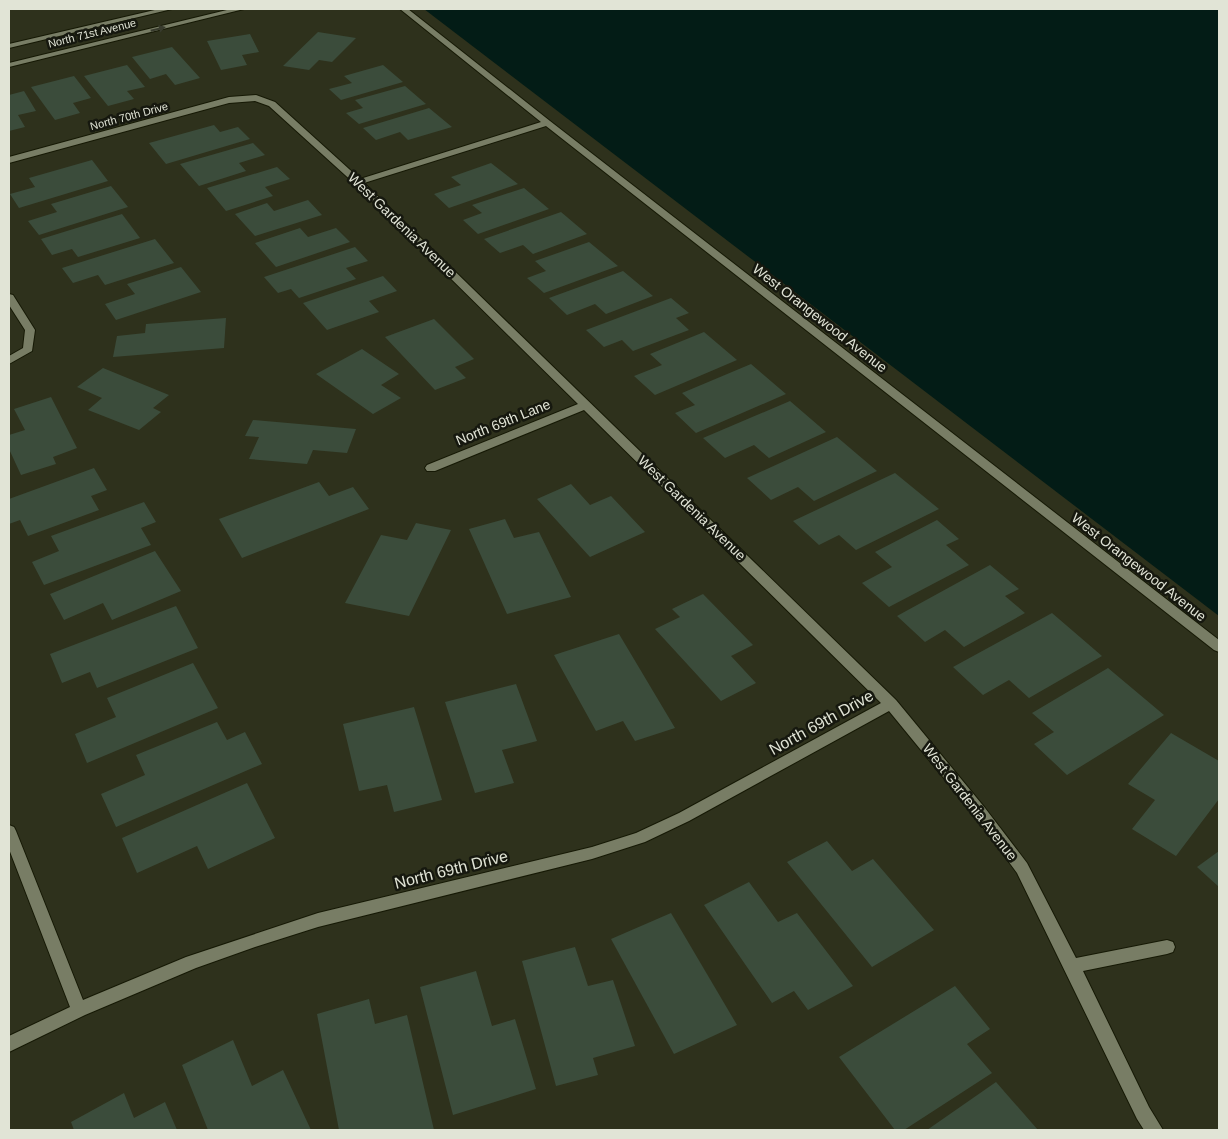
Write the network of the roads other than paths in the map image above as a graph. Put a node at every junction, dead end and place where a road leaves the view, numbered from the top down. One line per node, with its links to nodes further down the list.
1 (168, 9): 4 (street, North 71st Avenue)
2 (240, 9): 5 (street, North 71st Avenue, one-way to 2)
3 (404, 9): 7 (street, West Orangewood Avenue)
4 (9, 46)
5 (9, 65)
6 (256, 98): 8 (street, North 70th Drive); 9 (street, West Gardenia Avenue)
7 (547, 123): 9 (street); 14 (street, West Orangewood Avenue)
8 (9, 160)
9 (358, 182): 12 (street, West Gardenia Avenue)
10 (9, 297): 11 (street)
11 (9, 361)
12 (586, 404): 13 (street, North 69th Lane); 15 (street, West Gardenia Avenue)
13 (431, 468)
14 (1219, 647)
15 (891, 704): 18 (street, West Gardenia Avenue); 19 (street, North 69th Drive)
16 (9, 831): 19 (street)
17 (1167, 948): 18 (street)
18 (1072, 966): 21 (street, West Gardenia Avenue)
19 (79, 1010): 20 (street, North 69th Drive)
20 (9, 1044)
21 (1154, 1130)

